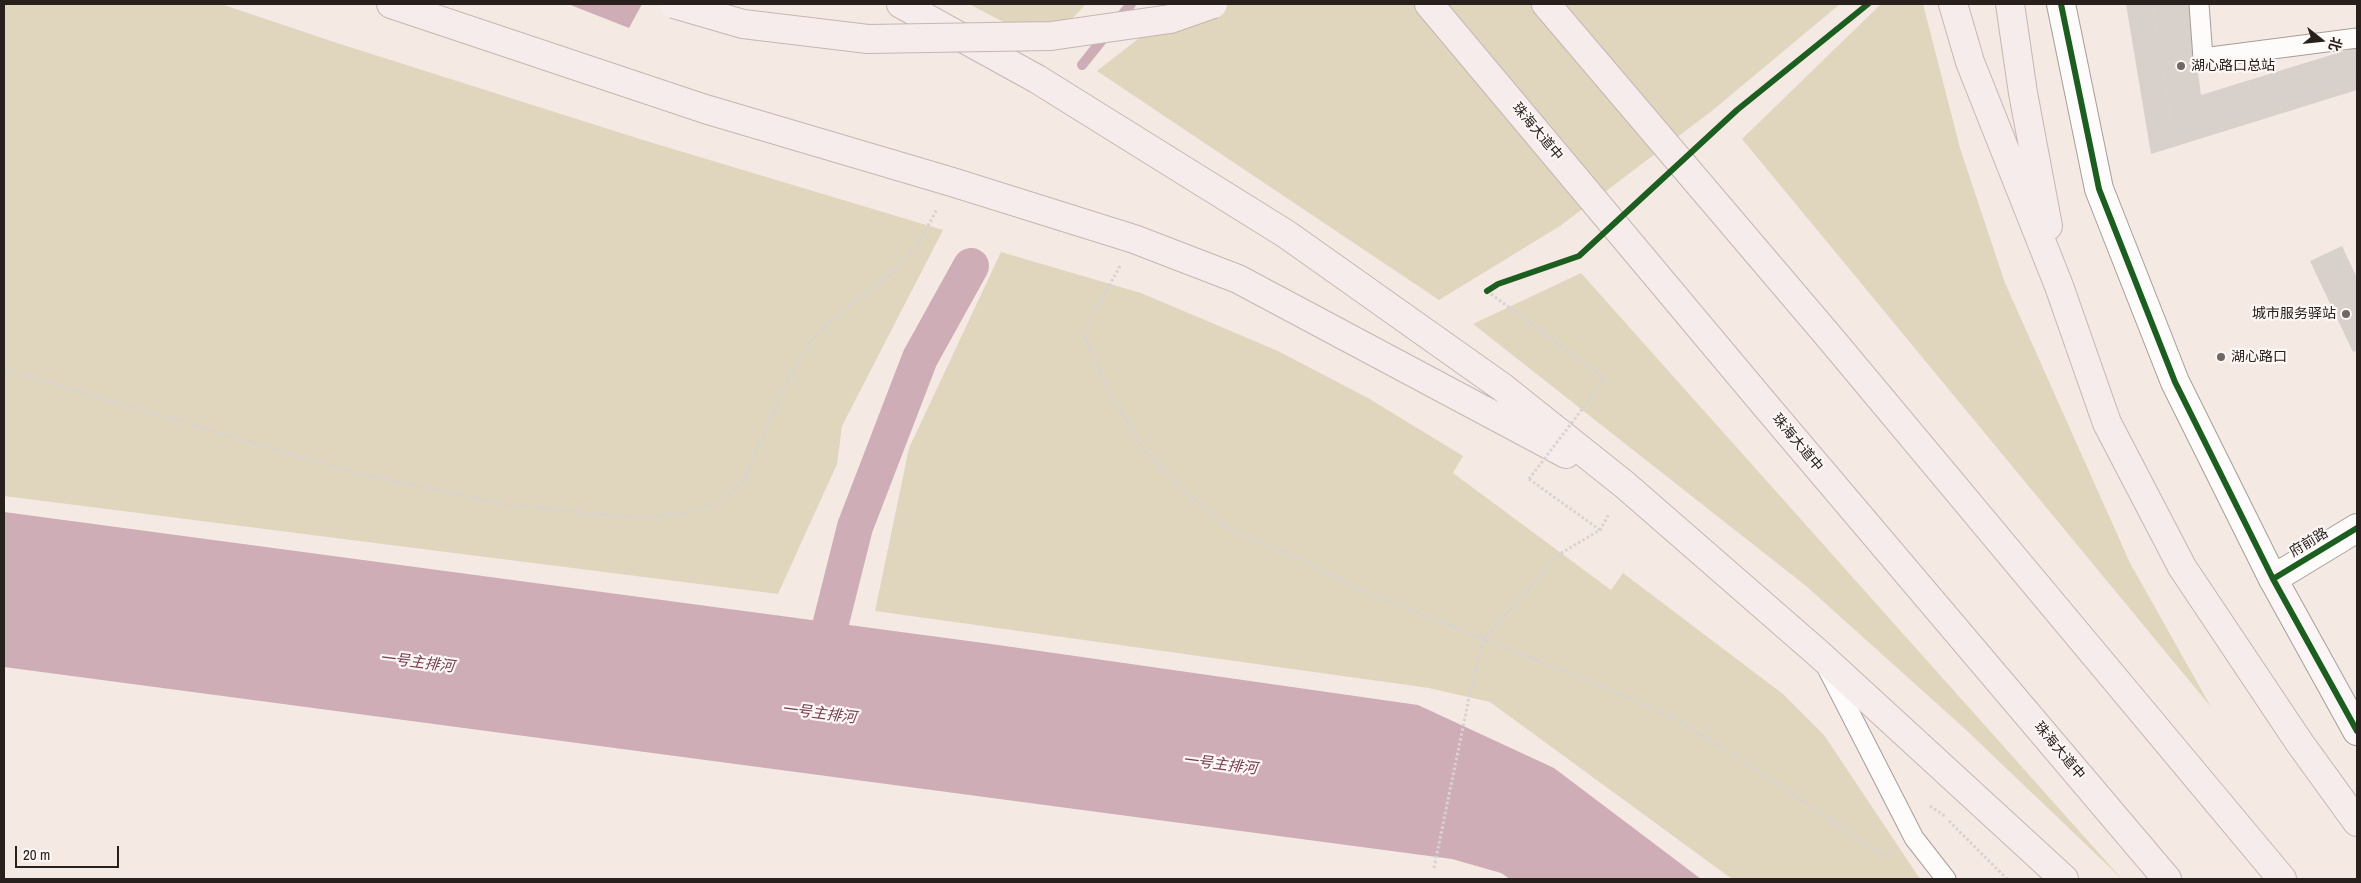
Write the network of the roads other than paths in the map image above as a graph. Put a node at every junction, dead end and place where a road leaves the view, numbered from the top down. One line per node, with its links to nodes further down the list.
1 (391, 4): 13 (highway)
2 (674, 4): 4 (highway, bridge)
3 (900, 4): 13 (highway)
4 (1212, 4)
5 (1429, 4): 21 (highway, 珠海大道中)
6 (1546, 4): 22 (highway)
7 (1953, 4): 12 (highway)
8 (2010, 4): 12 (highway)
9 (2060, 4): 15 (street)
10 (2199, 4): 11 (lane)
11 (2357, 38)
12 (2059, 286): 18 (highway)
13 (1624, 485): 16 (highway)
14 (2357, 528): 15 (street, 府前路)
15 (2273, 579): 17 (main road)
16 (1820, 654): 19 (lane); 20 (highway)
17 (2357, 731)
18 (2357, 822)
19 (1946, 879)
20 (2064, 879)
21 (2167, 879)
22 (2282, 879)

